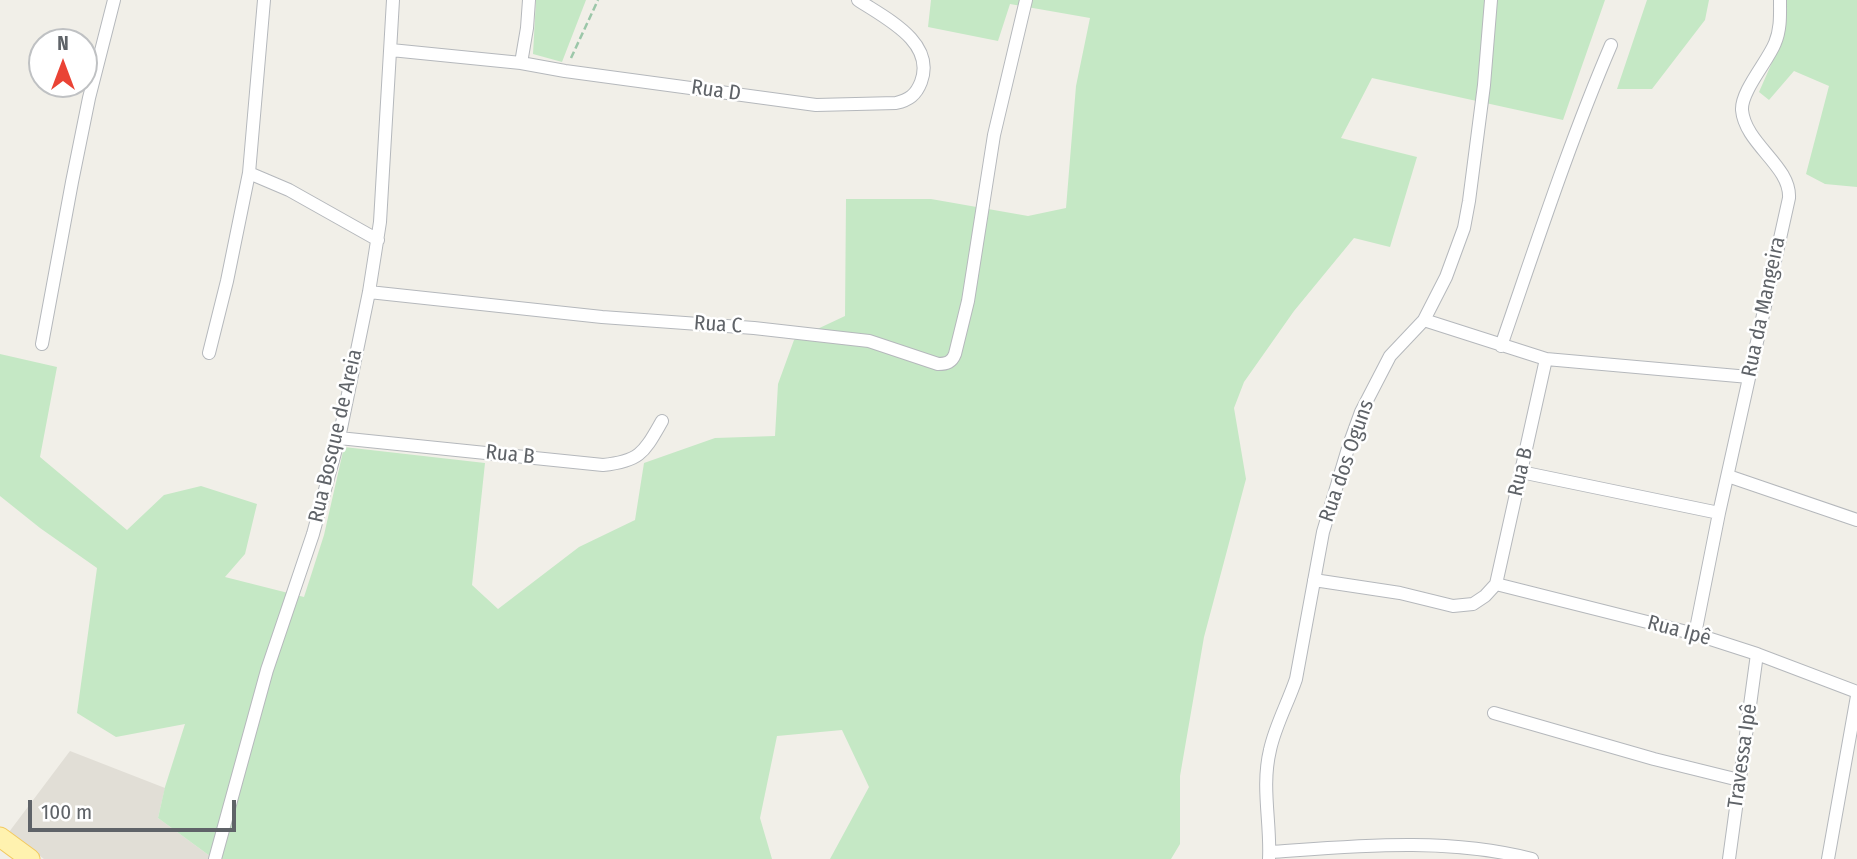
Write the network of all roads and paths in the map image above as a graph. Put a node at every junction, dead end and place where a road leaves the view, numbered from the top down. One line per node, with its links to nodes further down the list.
1 (114, 0): 18 (street)
2 (264, 0): 14 (street)
3 (393, 0): 11 (street, Rua Bosque de Areia)
4 (529, 0): 12 (street)
5 (597, 0): 13 (path)
6 (858, 0): 13 (street, Rua D)
7 (1026, 0): 16 (street, Rua C)
8 (1491, 0): 17 (street, Rua dos Oguns)
9 (1780, 0): 22 (street, Rua da Mangeira)
10 (1611, 45): 19 (street)
11 (391, 50): 12 (street, Rua D); 15 (street, Rua Bosque de Areia)
12 (521, 63): 13 (street, Rua D)
13 (565, 71)
14 (248, 173): 15 (street); 20 (street)
15 (378, 240): 16 (street, Rua Bosque de Areia)
16 (369, 292): 24 (street, Rua Bosque de Areia)
17 (1424, 320): 19 (street); 29 (street, Rua dos Oguns)
18 (42, 345)
19 (1501, 346): 21 (street)
20 (209, 353)
21 (1546, 359): 22 (street); 25 (street, Rua B)
22 (1749, 377): 26 (street, Rua da Mangeira)
23 (662, 421): 24 (street, Rua B)
24 (339, 438): 39 (street, Rua Bosque de Areia)
25 (1521, 471): 27 (street); 30 (street, Rua B)
26 (1728, 476): 27 (street, Rua da Mangeira); 28 (street)
27 (1719, 513): 31 (street, Rua da Mangeira)
28 (1857, 520)
29 (1314, 580): 30 (street); 37 (street, Rua dos Oguns)
30 (1496, 584): 31 (street, Rua Ipê)
31 (1695, 634): 32 (street, Rua Ipê)
32 (1757, 654): 33 (street, Rua Ipê); 35 (street, Travessa Ipê)
33 (1857, 694): 42 (street)
34 (1494, 713): 35 (street)
35 (1739, 780): 41 (street, Travessa Ipê)
36 (0, 837): 38 (main road)
37 (1269, 856): 40 (street)
38 (30, 859)
39 (215, 859)
40 (1532, 859)
41 (1729, 859)
42 (1828, 859)

